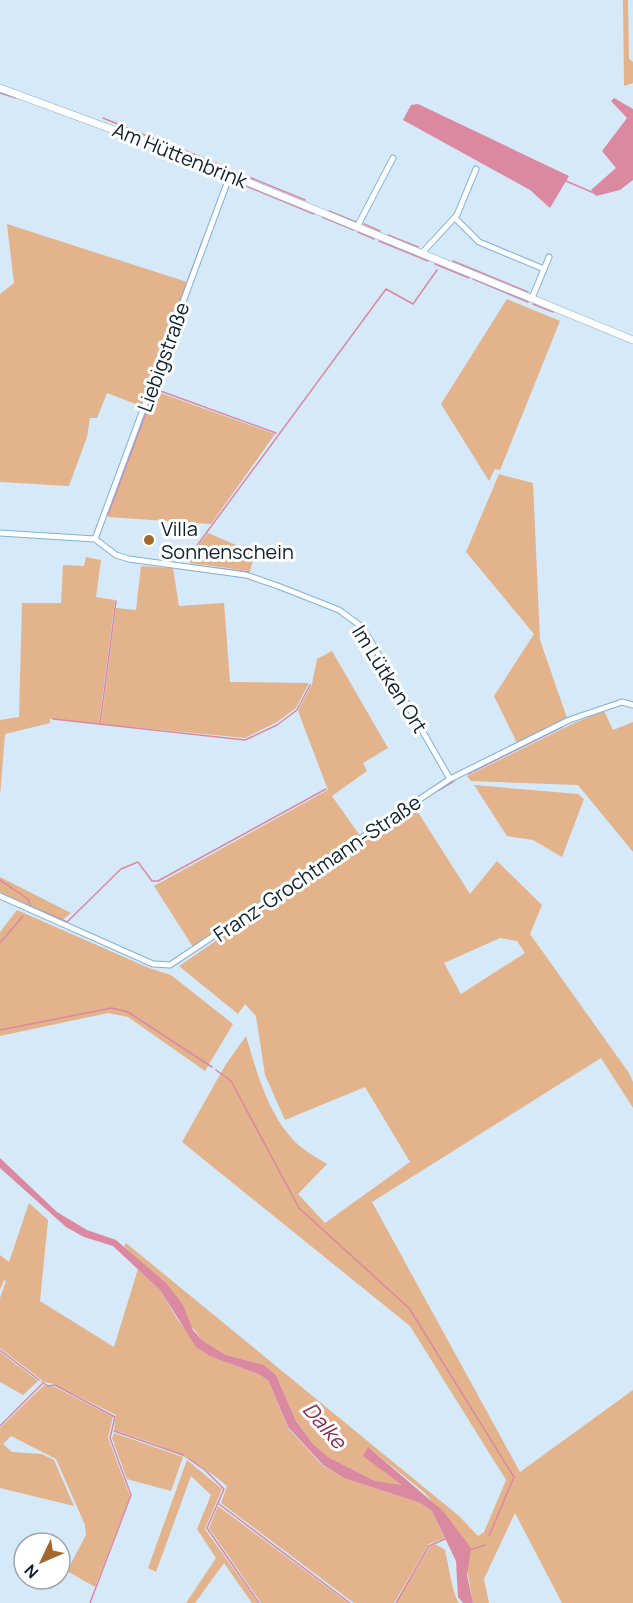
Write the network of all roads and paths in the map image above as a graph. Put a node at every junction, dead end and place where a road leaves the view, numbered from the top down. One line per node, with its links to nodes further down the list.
1 (0, 88): 4 (street, Am Hüttenbrink)
2 (393, 158): 6 (street)
3 (476, 168): 5 (street)
4 (231, 175): 6 (street, Am Hüttenbrink); 13 (street, Liebigstraße)
5 (455, 218): 7 (street); 9 (street)
6 (357, 227): 7 (street, Am Hüttenbrink)
7 (422, 254): 10 (street, Am Hüttenbrink)
8 (549, 257): 9 (street)
9 (544, 269): 10 (street)
10 (532, 298): 11 (street, Am Hüttenbrink)
11 (633, 340)
12 (0, 533): 13 (street)
13 (95, 539): 15 (street, Im Lütken Ort)
14 (633, 705): 15 (street, Franz-Grochtmann-Straße)
15 (450, 779): 16 (street, Franz-Grochtmann-Straße)
16 (0, 896)

